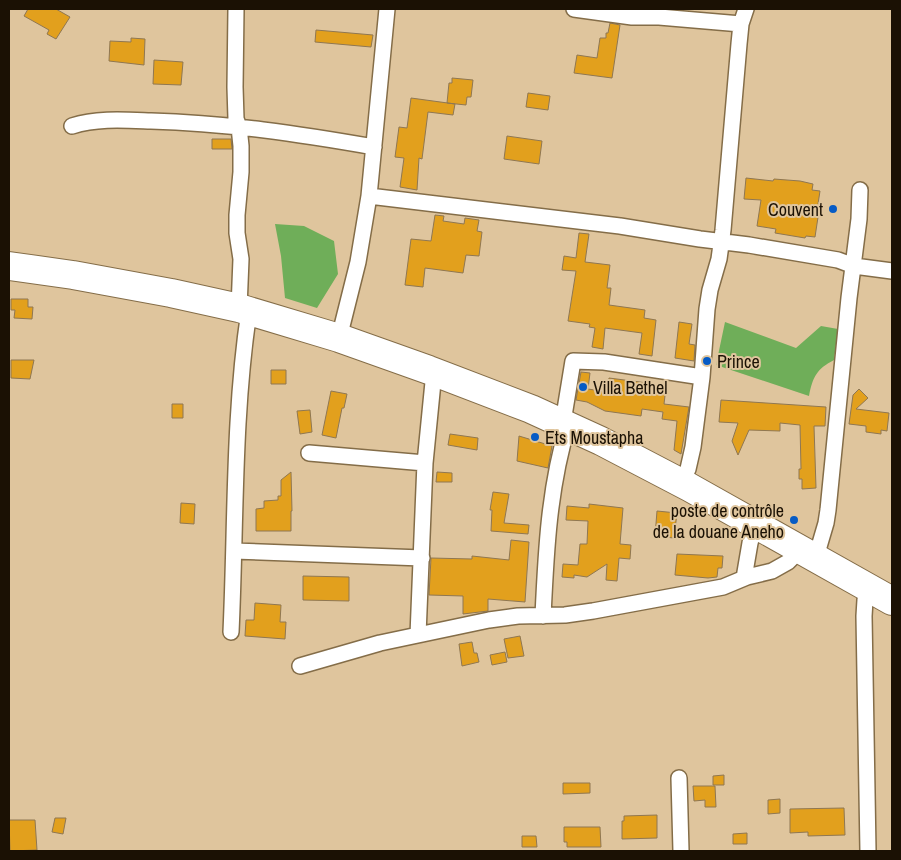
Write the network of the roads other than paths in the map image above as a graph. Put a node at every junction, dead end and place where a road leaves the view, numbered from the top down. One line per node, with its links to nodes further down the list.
1 (236, 9): 7 (street)
2 (387, 9): 8 (street)
3 (574, 9): 5 (street)
4 (746, 9): 5 (street)
5 (741, 24): 11 (street)
6 (72, 126): 7 (street)
7 (239, 128): 8 (street); 15 (street)
8 (374, 146): 10 (street)
9 (860, 190): 13 (street)
10 (369, 196): 11 (street); 16 (street)
11 (721, 242): 13 (street); 18 (street)
12 (9, 266): 15 (highway)
13 (854, 266): 14 (street); 25 (street)
14 (892, 271)
15 (244, 310): 16 (highway); 24 (street)
16 (339, 338): 17 (highway)
17 (434, 372): 19 (highway); 21 (street)
18 (702, 377): 19 (street); 22 (street)
19 (565, 424): 22 (highway); 30 (street)
20 (310, 453): 21 (street)
21 (425, 463): 26 (street)
22 (682, 483): 23 (highway)
23 (756, 524): 25 (highway); 27 (street)
24 (234, 551): 26 (street); 31 (street)
25 (808, 553): 27 (street); 28 (highway)
26 (422, 558): 32 (street)
27 (744, 578): 30 (street)
28 (868, 586): 29 (highway); 36 (street)
29 (892, 601)
30 (543, 616): 32 (street)
31 (231, 632)
32 (418, 635): 33 (street)
33 (300, 666)
34 (679, 778): 35 (street)
35 (681, 851)
36 (868, 851)

